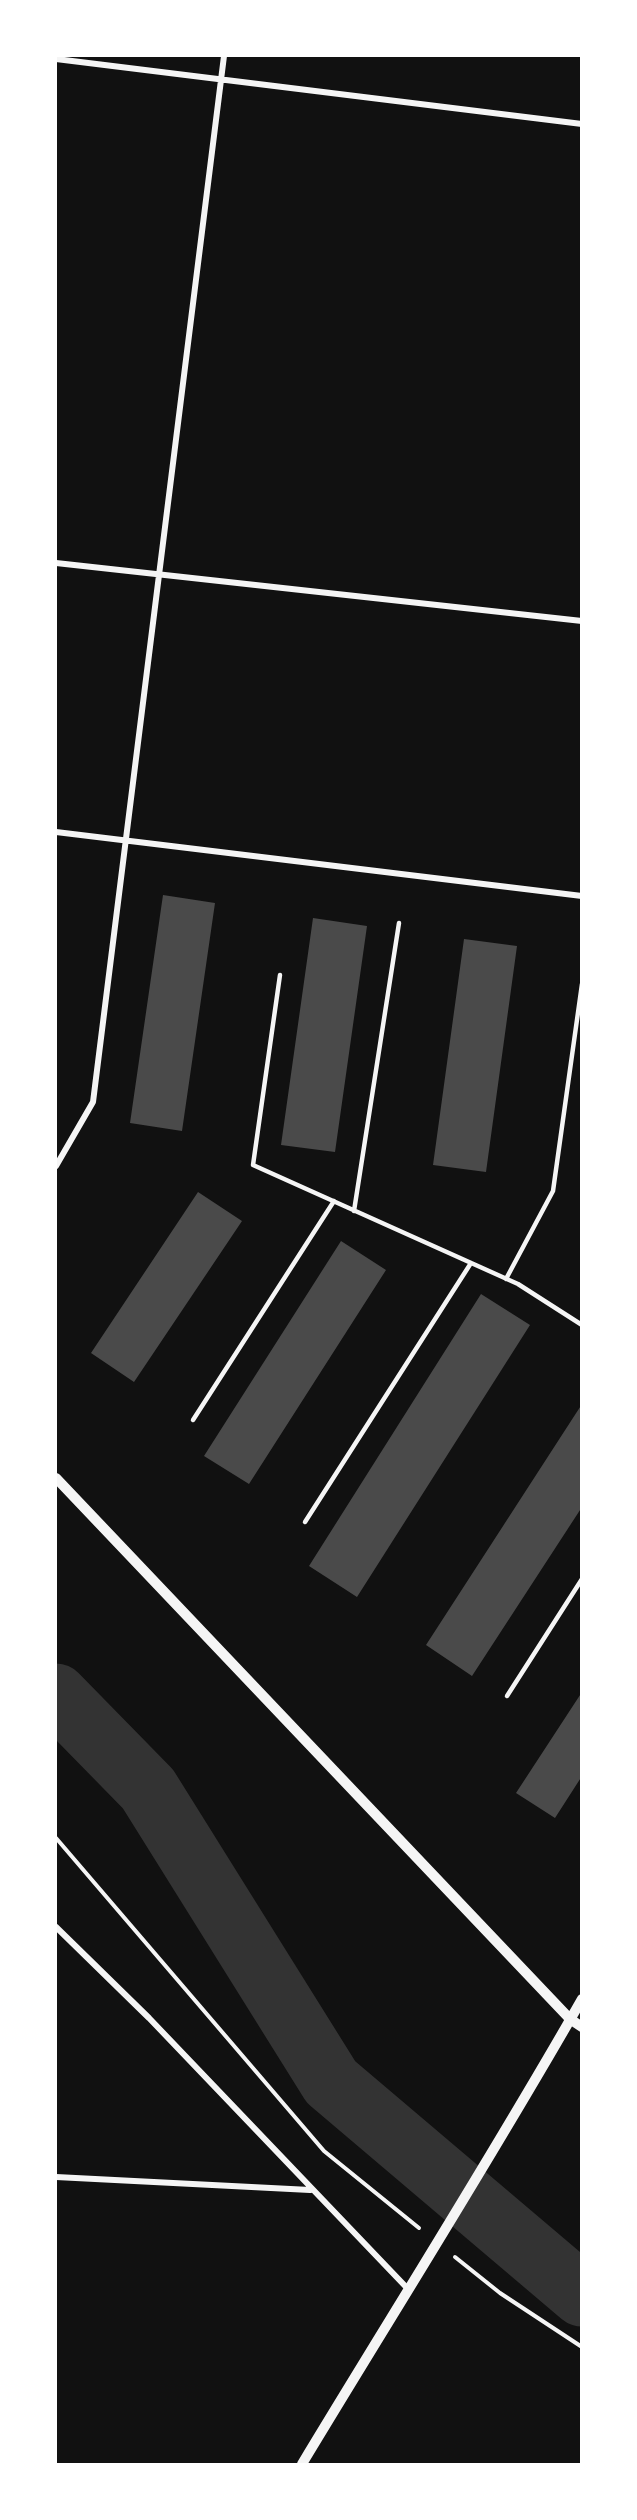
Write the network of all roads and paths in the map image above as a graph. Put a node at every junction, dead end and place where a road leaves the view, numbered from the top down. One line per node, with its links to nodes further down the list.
1 (224, 56): 3 (street)
2 (56, 59): 3 (street)
3 (221, 78): 4 (street); 6 (street)
4 (582, 124)
5 (56, 562): 6 (street)
6 (160, 573): 7 (street); 9 (street)
7 (582, 621)
8 (56, 832): 9 (street)
9 (126, 841): 10 (street); 14 (street)
10 (582, 896)
11 (399, 923): 16 (lane)
12 (280, 975): 15 (lane)
13 (582, 984): 18 (lane)
14 (56, 1166)
15 (334, 1201): 16 (lane); 20 (lane)
16 (354, 1211): 17 (lane)
17 (471, 1263): 18 (lane); 22 (lane)
18 (506, 1279): 19 (lane)
19 (582, 1325)
20 (193, 1419)
21 (56, 1478): 28 (street)
22 (305, 1522)
23 (582, 1580): 24 (lane)
24 (507, 1696)
25 (56, 1838): 32 (path)
26 (56, 1927): 31 (street)
27 (582, 1999): 28 (street)
28 (570, 2019): 29 (street); 34 (street)
29 (582, 2027)
30 (56, 2177): 31 (street)
31 (310, 2190): 34 (street)
32 (426, 2233)
33 (453, 2255): 35 (path)
34 (408, 2289): 36 (street)
35 (582, 2347)
36 (302, 2464)

